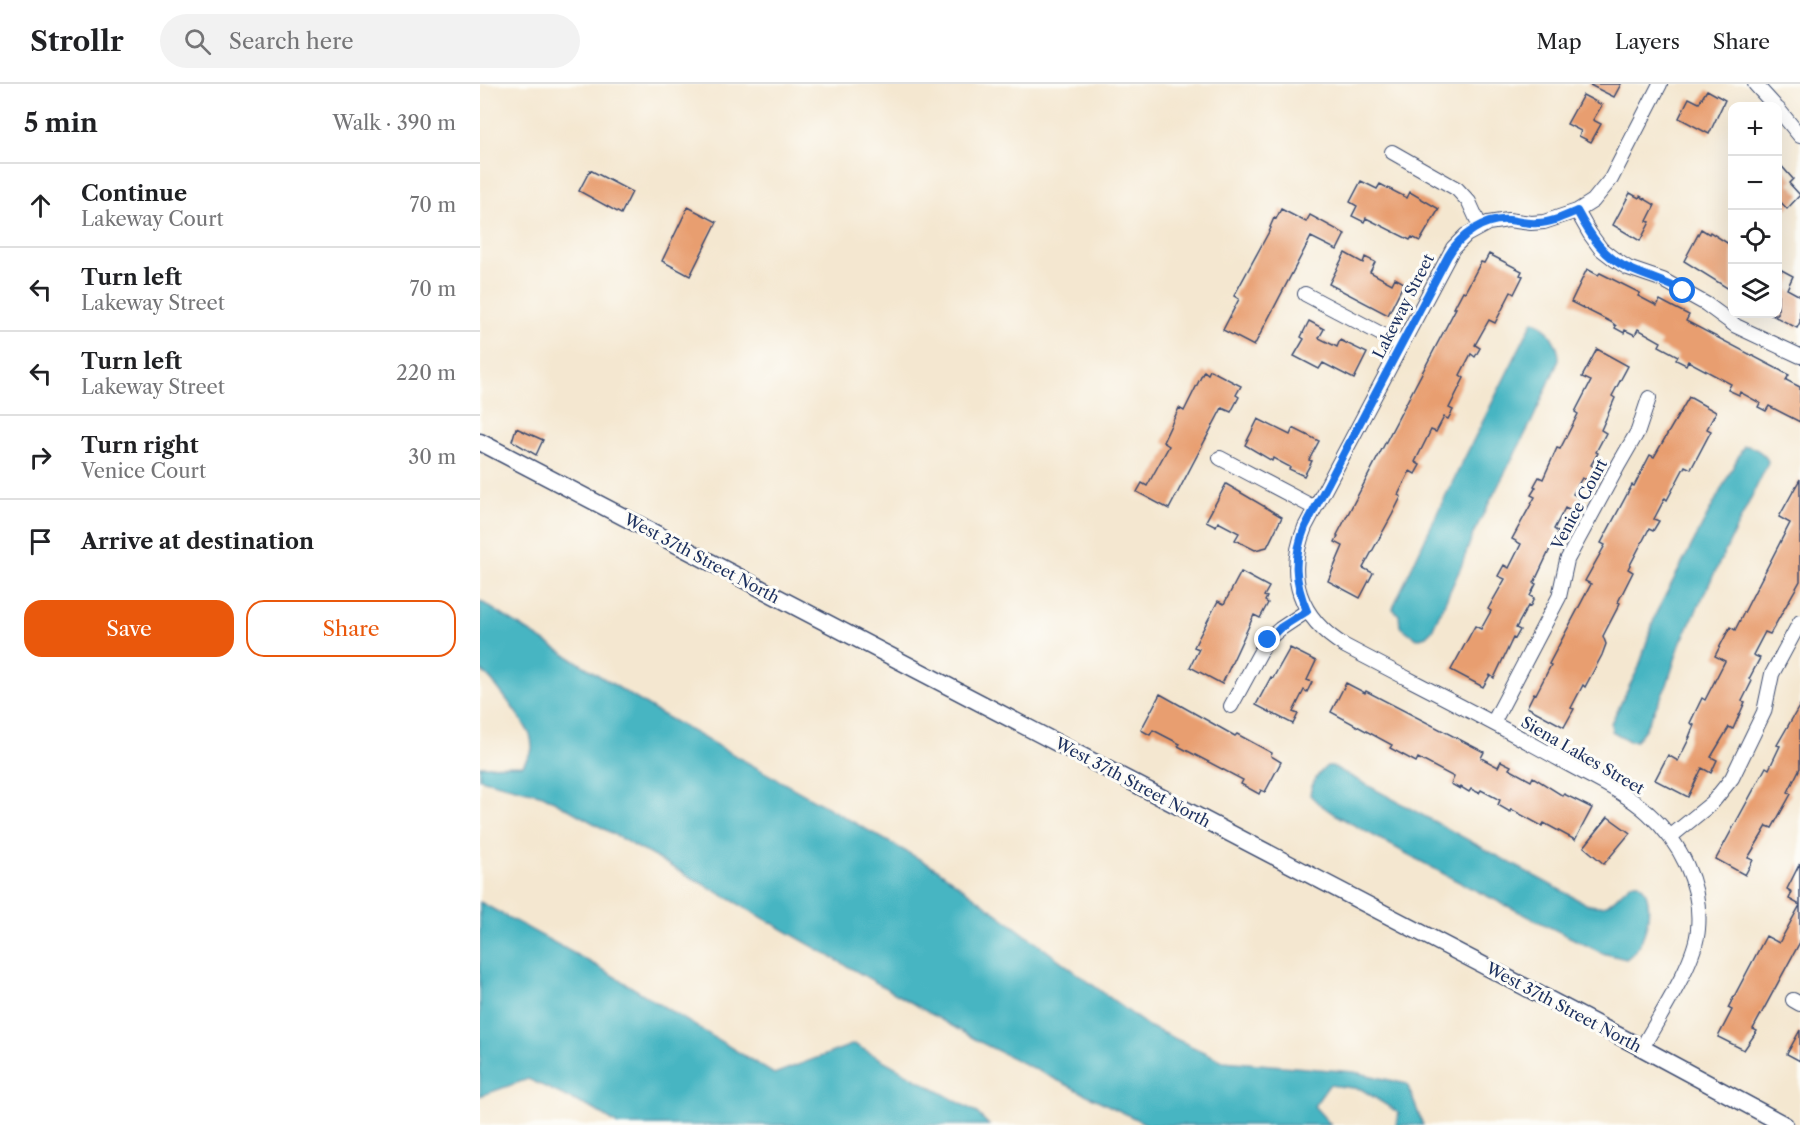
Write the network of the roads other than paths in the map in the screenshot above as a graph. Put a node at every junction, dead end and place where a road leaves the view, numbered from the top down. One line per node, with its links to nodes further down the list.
1 (1660, 84): 7 (street, Lakeway Street)
2 (1755, 84): 3 (street)
3 (1771, 102)
4 (1782, 115): 5 (street)
5 (1800, 136)
6 (1392, 152): 8 (street)
7 (1577, 211): 8 (street, Lakeway Street); 11 (street)
8 (1480, 226): 10 (street, Lakeway Street)
9 (1305, 294): 10 (street)
10 (1402, 345): 15 (street, Lakeway Street)
11 (1800, 356)
12 (1649, 398): 19 (street, Venice Court)
13 (480, 442): 21 (street, West 37th Street North)
14 (1220, 458): 15 (street)
15 (1315, 508): 16 (street, Lakeway Street)
16 (1307, 611): 18 (street); 19 (street, Siena Lakes Street)
17 (1800, 622): 20 (street)
18 (1231, 706)
19 (1492, 723): 20 (street, Siena Lakes Street)
20 (1670, 837): 21 (street, Siena Lakes Street)
21 (1642, 1048): 22 (street, West 37th Street North)
22 (1785, 1125)

